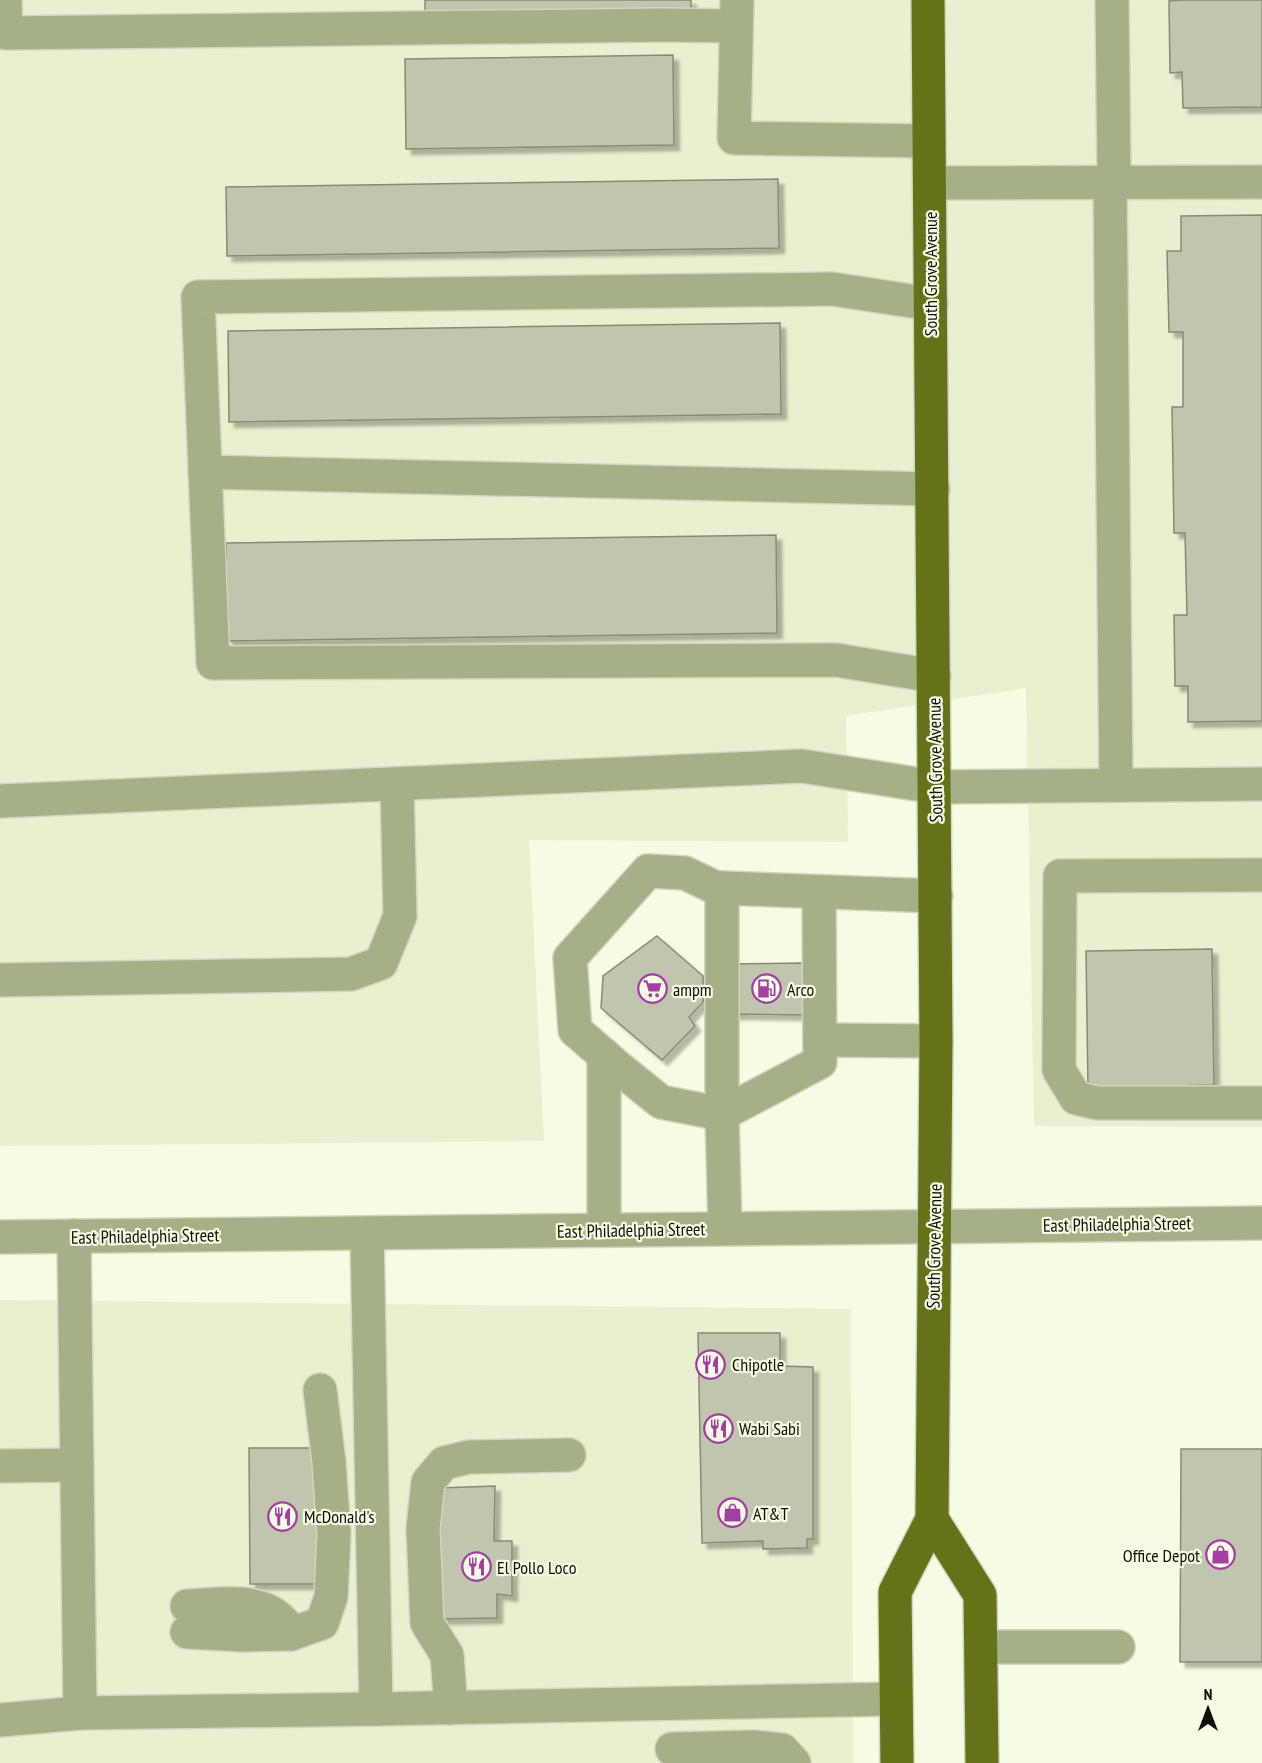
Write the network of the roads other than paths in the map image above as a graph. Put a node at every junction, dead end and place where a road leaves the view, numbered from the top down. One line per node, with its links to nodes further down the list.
1 (5, 0): 4 (street)
2 (928, 0): 5 (main road, South Grove Avenue)
3 (1112, 0): 8 (street)
4 (737, 13): 5 (street)
5 (929, 141): 7 (main road, South Grove Avenue)
6 (1262, 182): 8 (street)
7 (930, 183): 8 (street); 9 (main road, South Grove Avenue)
8 (1110, 183): 15 (street)
9 (931, 304): 10 (street); 11 (main road, South Grove Avenue)
10 (205, 472): 11 (street); 12 (street)
11 (933, 489): 12 (main road, South Grove Avenue)
12 (934, 676): 16 (main road, South Grove Avenue)
13 (397, 784): 16 (street); 17 (street); 22 (street)
14 (1262, 784): 15 (street)
15 (1116, 785): 16 (street)
16 (935, 787): 21 (main road, South Grove Avenue)
17 (0, 801)
18 (1262, 875): 26 (street)
19 (723, 888): 20 (street); 25 (street); 27 (street)
20 (819, 892): 21 (street); 23 (street)
21 (936, 897): 24 (main road, South Grove Avenue)
22 (0, 980)
23 (820, 1040): 24 (street); 27 (street)
24 (936, 1041): 29 (main road, South Grove Avenue)
25 (604, 1056): 27 (street); 31 (street)
26 (1262, 1103)
27 (722, 1114): 30 (street)
28 (1262, 1222): 29 (street, East Philadelphia Street)
29 (934, 1226): 30 (street, East Philadelphia Street); 39 (main road, South Grove Avenue)
30 (725, 1228): 31 (street, East Philadelphia Street)
31 (604, 1230): 32 (street, East Philadelphia Street)
32 (367, 1233): 33 (street, East Philadelphia Street); 46 (street)
33 (74, 1236): 34 (street, East Philadelphia Street); 37 (street)
34 (0, 1238)
35 (320, 1390): 40 (street)
36 (569, 1455): 45 (street)
37 (77, 1465): 38 (street); 47 (street)
38 (0, 1467)
39 (932, 1519): 41 (main road); 43 (main road, South Grove Avenue)
40 (187, 1619)
41 (981, 1647): 42 (street); 52 (main road)
42 (1118, 1647)
43 (895, 1698): 44 (street); 51 (main road, South Grove Avenue)
44 (671, 1703): 45 (street); 49 (street)
45 (451, 1708): 46 (street)
46 (376, 1709): 47 (street)
47 (80, 1713): 48 (street)
48 (0, 1720)
49 (672, 1756): 50 (street)
50 (794, 1763)
51 (897, 1763)
52 (982, 1763)

